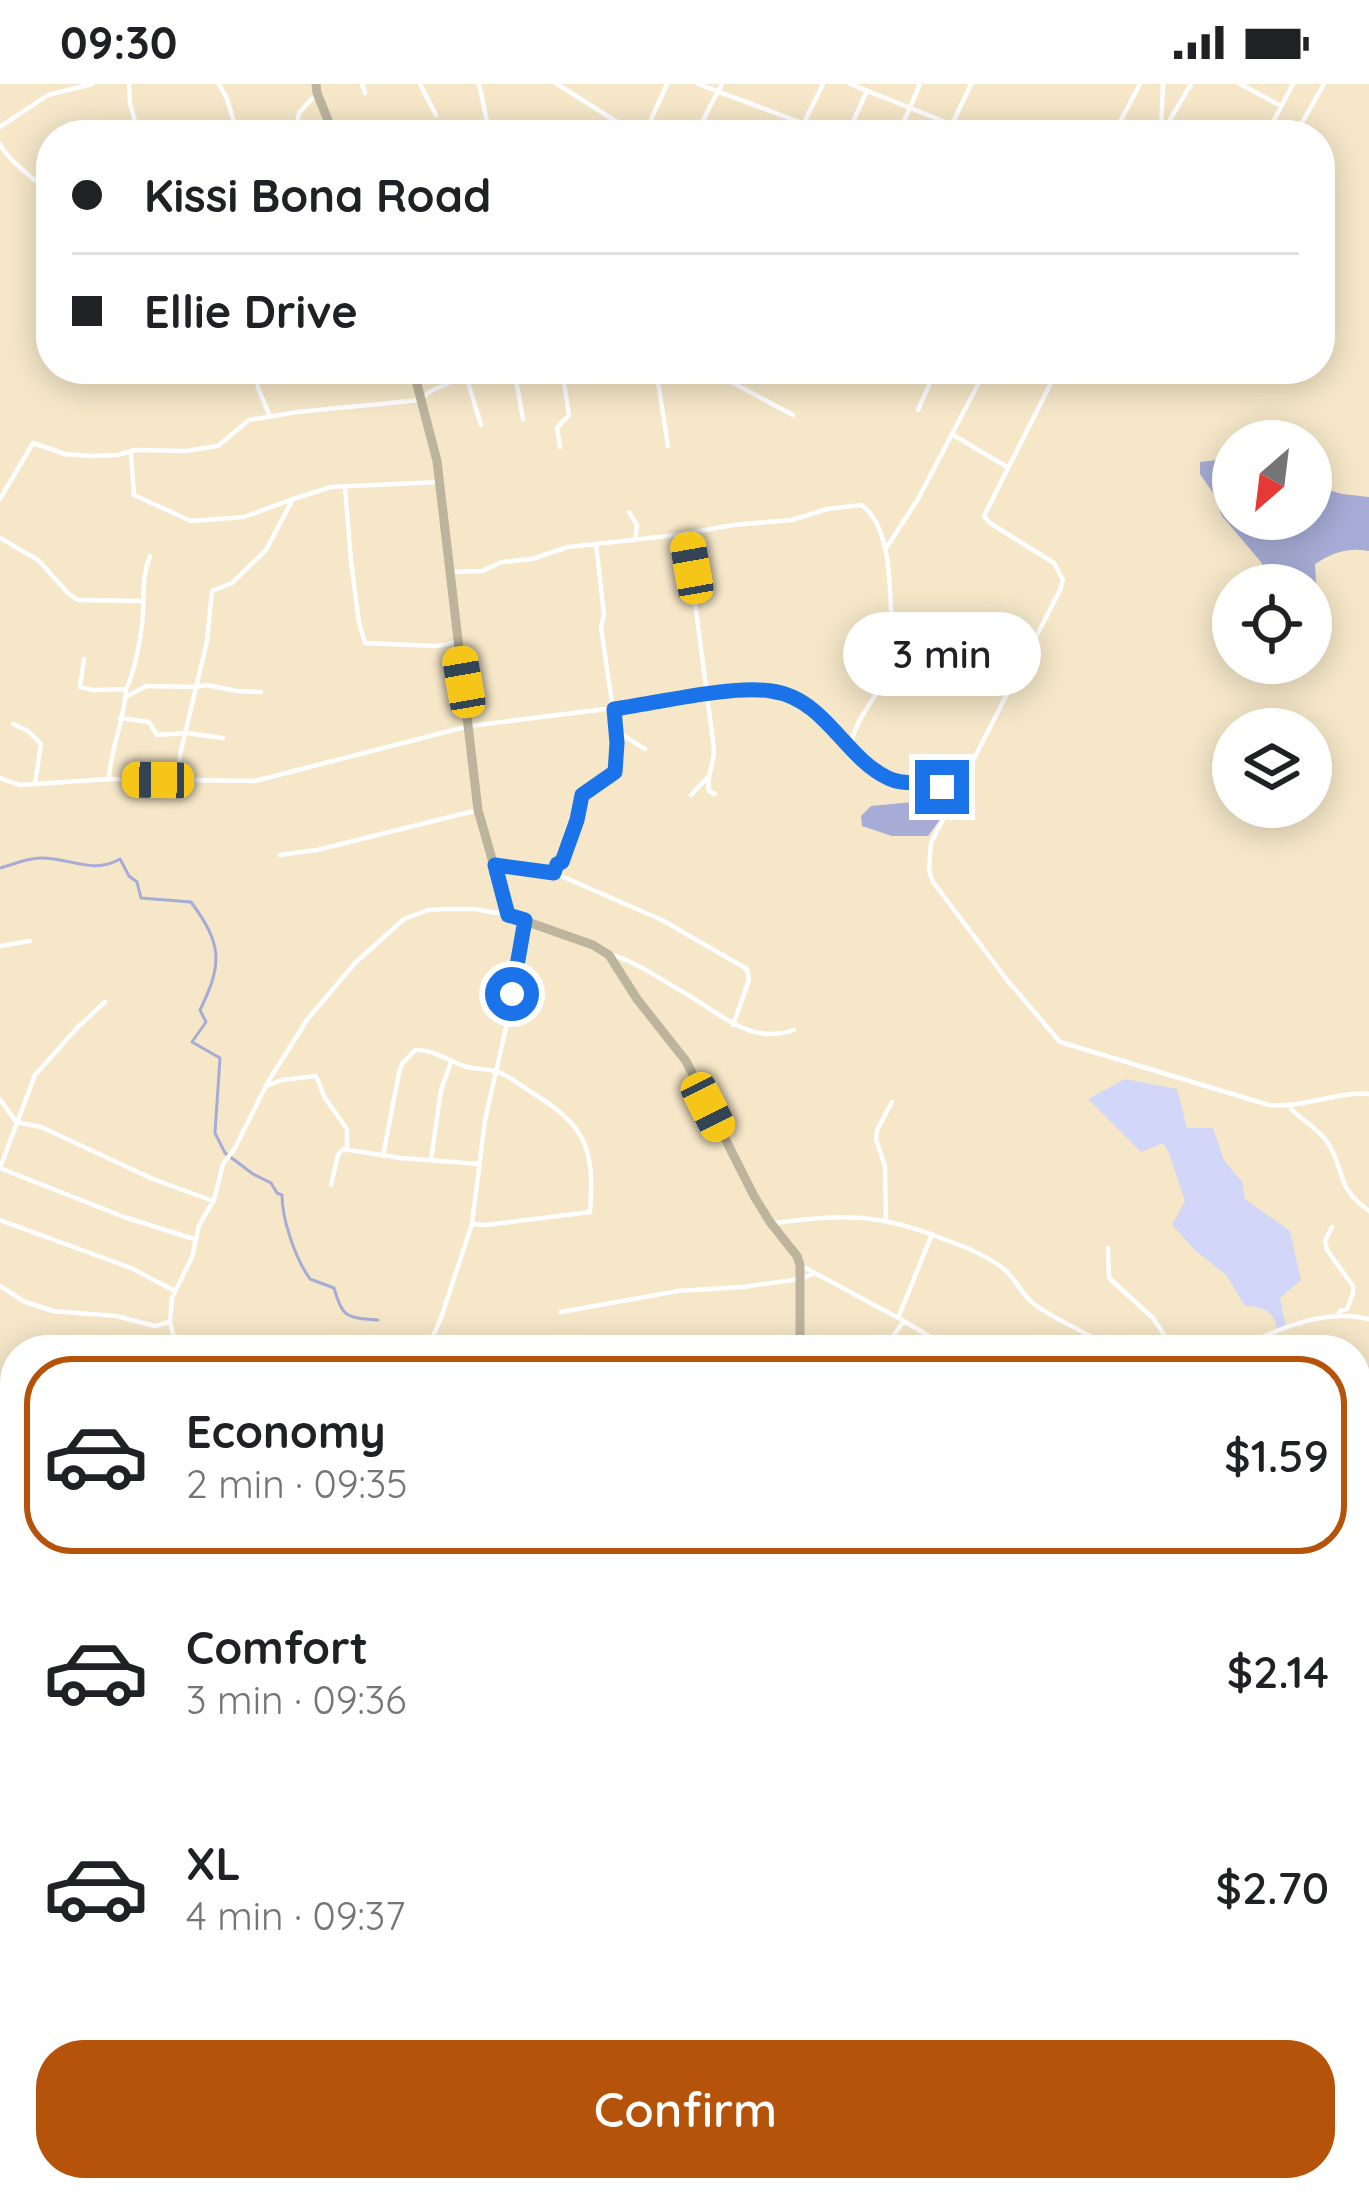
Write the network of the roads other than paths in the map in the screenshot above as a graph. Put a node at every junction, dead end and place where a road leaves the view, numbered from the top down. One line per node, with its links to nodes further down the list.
1 (92, 84): 47 (street)
2 (129, 84): 28 (street)
3 (219, 84): 29 (street)
4 (362, 84): 22 (street)
5 (419, 84): 27 (street)
6 (479, 84): 32 (street)
7 (557, 84): 33 (street)
8 (667, 84): 34 (street)
9 (698, 84): 23 (street)
10 (722, 84): 23 (street)
11 (823, 84): 37 (street)
12 (850, 84): 24 (street)
13 (920, 84): 26 (street)
14 (971, 84): 41 (street)
15 (1140, 84): 42 (street)
16 (1162, 84): 43 (street)
17 (1191, 84): 44 (street)
18 (1240, 84): 25 (street)
19 (1293, 84): 25 (street)
20 (1324, 84): 46 (street)
21 (317, 88): 30 (street); 31 (main road)
22 (365, 93)
23 (717, 93): 35 (street); 36 (street)
24 (866, 93): 26 (street); 38 (street)
25 (1282, 106): 45 (street)
26 (910, 109): 39 (street); 40 (street)
27 (436, 115)
28 (135, 120)
29 (233, 120)
30 (297, 120)
31 (329, 120)
32 (487, 120)
33 (616, 120)
34 (650, 120)
35 (702, 120)
36 (795, 120)
37 (805, 120)
38 (854, 120)
39 (905, 120)
40 (939, 120)
41 (954, 120)
42 (1121, 120)
43 (1161, 120)
44 (1170, 120)
45 (1274, 120)
46 (1304, 120)
47 (0, 127)
48 (0, 143): 49 (street)
49 (36, 180)
50 (258, 384): 64 (street)
51 (416, 384): 61 (main road)
52 (444, 384): 61 (street)
53 (468, 384): 66 (street)
54 (517, 384): 65 (street)
55 (564, 384): 69 (street)
56 (658, 384): 68 (street)
57 (735, 384): 63 (street)
58 (929, 384): 62 (street)
59 (978, 384): 67 (street)
60 (1050, 384): 71 (street)
61 (419, 395): 64 (street); 72 (main road)
62 (918, 410)
63 (794, 415)
64 (269, 417): 70 (street)
65 (523, 419)
66 (481, 425)
67 (952, 435): 71 (street); 80 (street)
68 (668, 446)
69 (560, 447)
70 (132, 451): 74 (street); 75 (street)
71 (1007, 466): 107 (street)
72 (440, 482): 73 (street); 85 (main road)
73 (345, 487): 75 (street); 87 (street)
74 (0, 499)
75 (293, 500): 89 (street)
76 (629, 512): 81 (street)
77 (878, 530): 78 (street); 80 (street); 83 (street)
78 (686, 533): 81 (street); 92 (street)
79 (0, 538): 86 (street)
80 (893, 538): 83 (street)
81 (635, 540): 82 (street)
82 (596, 544): 85 (street); 93 (street)
83 (886, 549): 100 (street)
84 (150, 556): 86 (street)
85 (450, 572): 87 (main road)
86 (141, 601): 91 (street)
87 (457, 642): 96 (main road)
88 (84, 659): 91 (street)
89 (196, 687): 90 (street); 91 (street); 98 (street)
90 (261, 692)
91 (126, 693): 94 (street)
92 (706, 695): 93 (street); 100 (street); 103 (street)
93 (614, 709): 96 (street); 97 (street)
94 (120, 718): 98 (street); 104 (street)
95 (13, 724): 106 (street)
96 (469, 726): 105 (street); 110 (main road)
97 (616, 730): 101 (street); 113 (street)
98 (187, 733): 99 (street); 105 (street)
99 (223, 738)
100 (850, 747): 107 (street)
101 (645, 749)
102 (0, 778): 106 (street)
103 (707, 778): 108 (street); 109 (street)
104 (109, 779): 105 (street); 106 (street)
105 (176, 780)
106 (35, 784)
107 (957, 793): 128 (street)
108 (715, 794)
109 (691, 795)
110 (478, 810): 111 (street); 112 (main road)
111 (280, 855)
112 (495, 865): 113 (street); 114 (main road)
113 (554, 873): 120 (street)
114 (508, 915): 115 (main road); 124 (street)
115 (525, 920): 118 (main road); 123 (street)
116 (30, 941): 117 (street)
117 (0, 946)
118 (604, 952): 120 (street); 140 (main road)
119 (105, 1002): 129 (street)
120 (733, 1024): 121 (street)
121 (794, 1030)
122 (451, 1062): 123 (street); 131 (street); 132 (street)
123 (494, 1071): 133 (street); 141 (street)
124 (266, 1087): 130 (street); 136 (street)
125 (1369, 1094): 128 (street)
126 (0, 1100): 129 (street)
127 (892, 1102): 139 (street)
128 (1290, 1107): 137 (street)
129 (16, 1122): 134 (street); 136 (street)
130 (347, 1150): 131 (street); 135 (street)
131 (383, 1156): 132 (street)
132 (431, 1160): 133 (street)
133 (479, 1164): 141 (street)
134 (0, 1168): 144 (street)
135 (331, 1185)
136 (213, 1201): 144 (street)
137 (1369, 1210)
138 (0, 1220): 150 (street)
139 (886, 1220): 140 (street); 143 (street)
140 (770, 1222): 146 (main road)
141 (472, 1225): 157 (street)
142 (1332, 1227): 152 (street)
143 (932, 1234): 153 (street); 161 (street)
144 (194, 1239): 150 (street)
145 (1108, 1248): 162 (street)
146 (800, 1265): 147 (street); 148 (main road)
147 (815, 1273): 148 (street); 153 (street)
148 (800, 1279): 151 (street); 158 (main road)
149 (0, 1286): 155 (street)
150 (175, 1291): 155 (street)
151 (561, 1312)
152 (1338, 1315): 154 (street); 163 (street)
153 (901, 1319): 159 (street); 160 (street)
154 (1369, 1319)
155 (170, 1322): 156 (street)
156 (173, 1335)
157 (434, 1335)
158 (800, 1335)
159 (892, 1335)
160 (927, 1335)
161 (1088, 1335)
162 (1164, 1335)
163 (1267, 1335)

